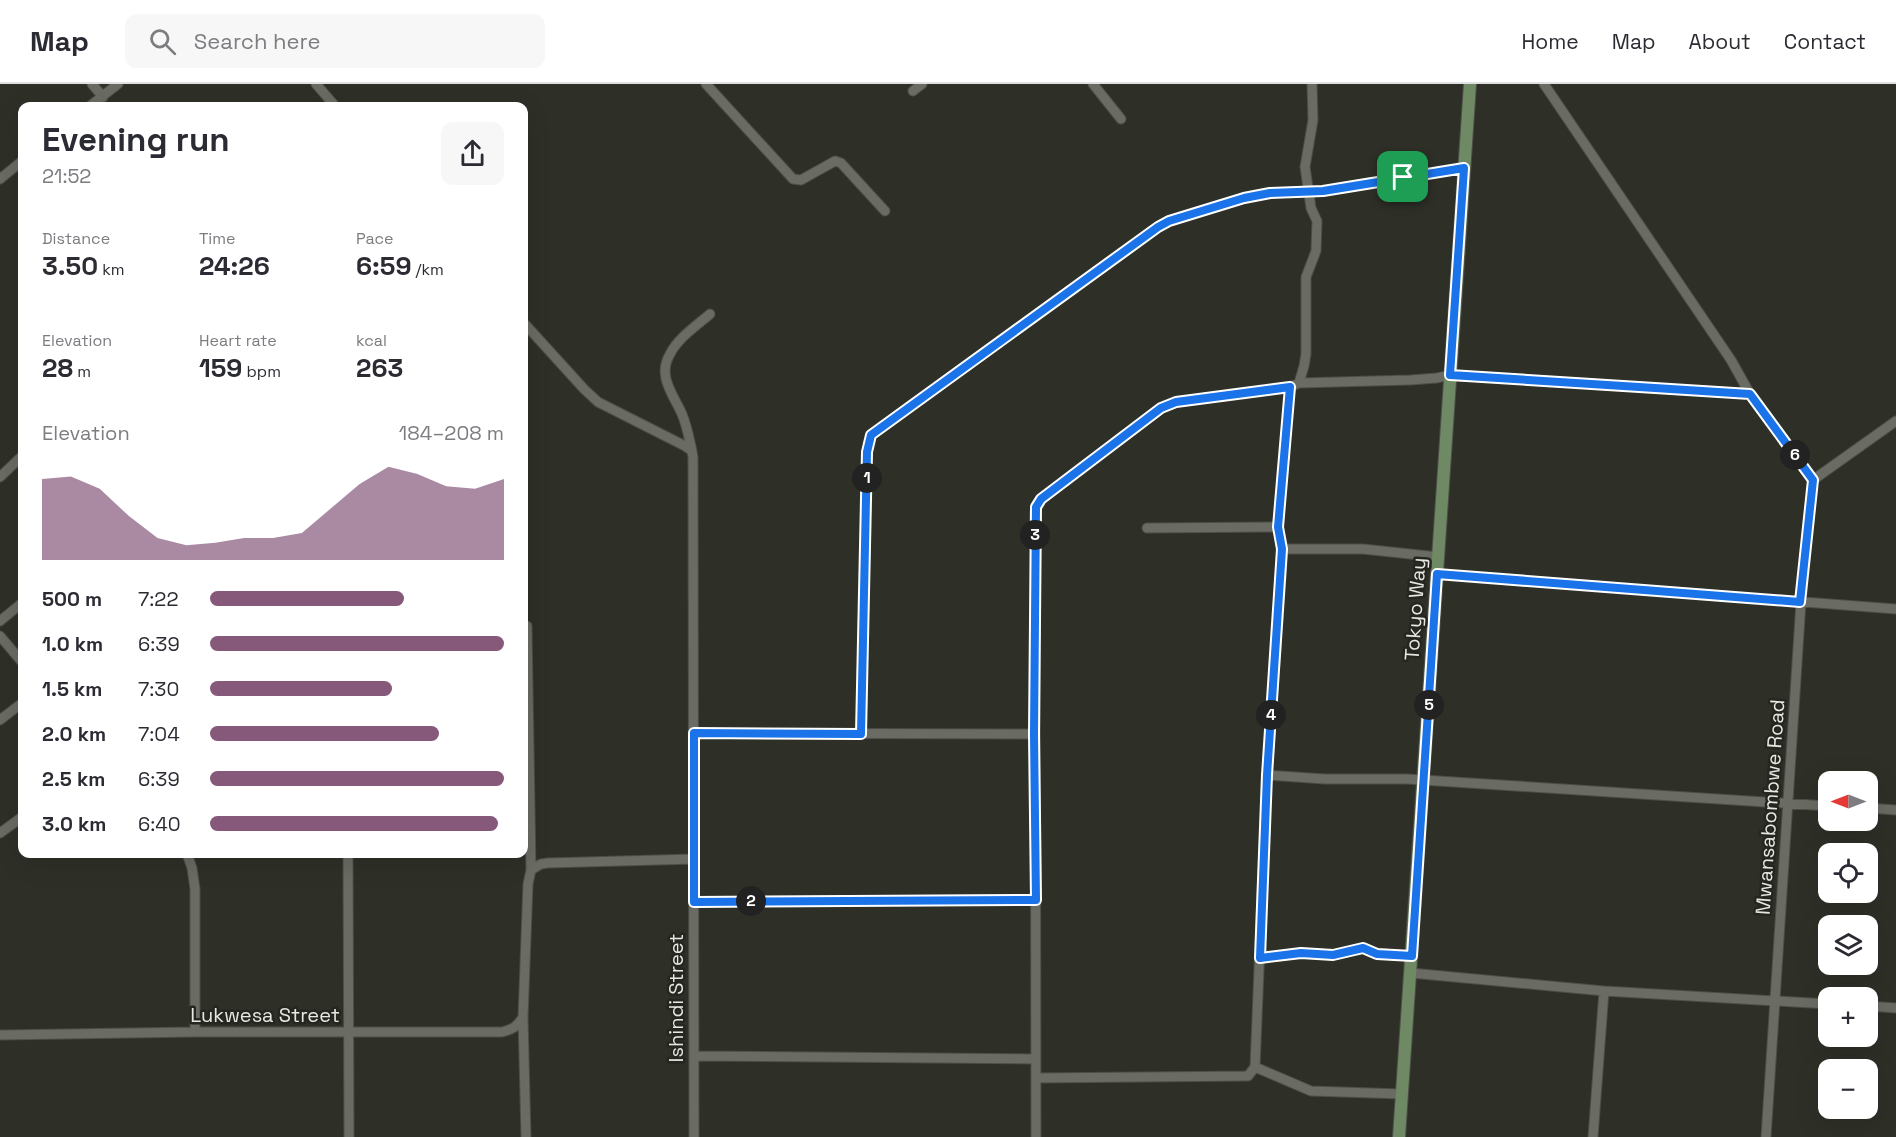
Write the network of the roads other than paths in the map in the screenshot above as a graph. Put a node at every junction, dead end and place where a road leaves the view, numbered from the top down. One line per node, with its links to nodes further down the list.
1 (92, 84): 11 (street)
2 (118, 84): 11 (street)
3 (316, 84): 13 (street)
4 (706, 84): 19 (street)
5 (922, 84): 10 (street)
6 (1093, 84): 14 (street)
7 (1312, 84): 18 (street)
8 (1470, 84): 16 (street, Tokyo Way)
9 (1544, 84): 24 (street)
10 (913, 91)
11 (102, 97): 12 (street)
12 (95, 102)
13 (332, 102)
14 (1121, 119)
15 (18, 164): 17 (street)
16 (1464, 168): 18 (street); 22 (street, Tokyo Way)
17 (0, 179)
18 (1310, 192): 23 (street); 45 (street)
19 (885, 211)
20 (710, 314): 26 (street, Ishindi Street)
21 (528, 327): 26 (street)
22 (1450, 375): 23 (street); 24 (street); 33 (street, Tokyo Way)
23 (1295, 385): 30 (street); 46 (street)
24 (1750, 394): 29 (street)
25 (1896, 422): 29 (street)
26 (692, 451): 44 (street, Ishindi Street)
27 (18, 460): 28 (street)
28 (0, 477)
29 (1813, 480): 35 (street, Mwansabombwe Road)
30 (1278, 527): 31 (street); 32 (street)
31 (1147, 528)
32 (1282, 549): 33 (street); 47 (street)
33 (1438, 557): 34 (street, Tokyo Way)
34 (1437, 574): 35 (street); 48 (street, Tokyo Way)
35 (1800, 602): 37 (street); 49 (street, Mwansabombwe Road)
36 (18, 606): 38 (street)
37 (1896, 609)
38 (0, 621)
39 (0, 636): 40 (street)
40 (18, 657)
41 (528, 687): 58 (street)
42 (18, 707): 43 (street)
43 (0, 720)
44 (694, 733): 45 (street); 57 (street, Ishindi Street)
45 (861, 734): 46 (street)
46 (1034, 734): 59 (street)
47 (1267, 775): 48 (street); 62 (street)
48 (1424, 781): 49 (street); 61 (street, Tokyo Way)
49 (1788, 803): 50 (street); 65 (street, Mwansabombwe Road)
50 (1818, 805)
51 (1878, 809): 52 (street)
52 (1896, 810)
53 (18, 820): 54 (street)
54 (0, 833)
55 (188, 858): 70 (street)
56 (348, 858): 71 (street)
57 (694, 859): 58 (street); 60 (street, Ishindi Street)
58 (531, 870): 69 (street)
59 (1036, 900): 60 (street); 74 (street)
60 (694, 902): 73 (street, Ishindi Street)
61 (1412, 956): 62 (street); 63 (street, Tokyo Way)
62 (1260, 958): 75 (street)
63 (1411, 973): 64 (street); 77 (street, Tokyo Way)
64 (1604, 991): 65 (street); 83 (street)
65 (1776, 1001): 66 (street); 84 (street, Mwansabombwe Road)
66 (1818, 1003)
67 (1878, 1007): 68 (street)
68 (1896, 1008)
69 (523, 1017): 71 (street, Lukwesa Street); 79 (street)
70 (195, 1032): 71 (street, Lukwesa Street); 72 (street, Lukwesa Street)
71 (349, 1033): 78 (street)
72 (0, 1035)
73 (694, 1056): 74 (street); 80 (street, Ishindi Street)
74 (1036, 1059): 76 (street)
75 (1255, 1067): 76 (street); 77 (street)
76 (1036, 1078): 81 (street)
77 (1402, 1094): 82 (street, Tokyo Way)
78 (349, 1137)
79 (526, 1137)
80 (694, 1137)
81 (1036, 1137)
82 (1400, 1137)
83 (1593, 1137)
84 (1766, 1137)

